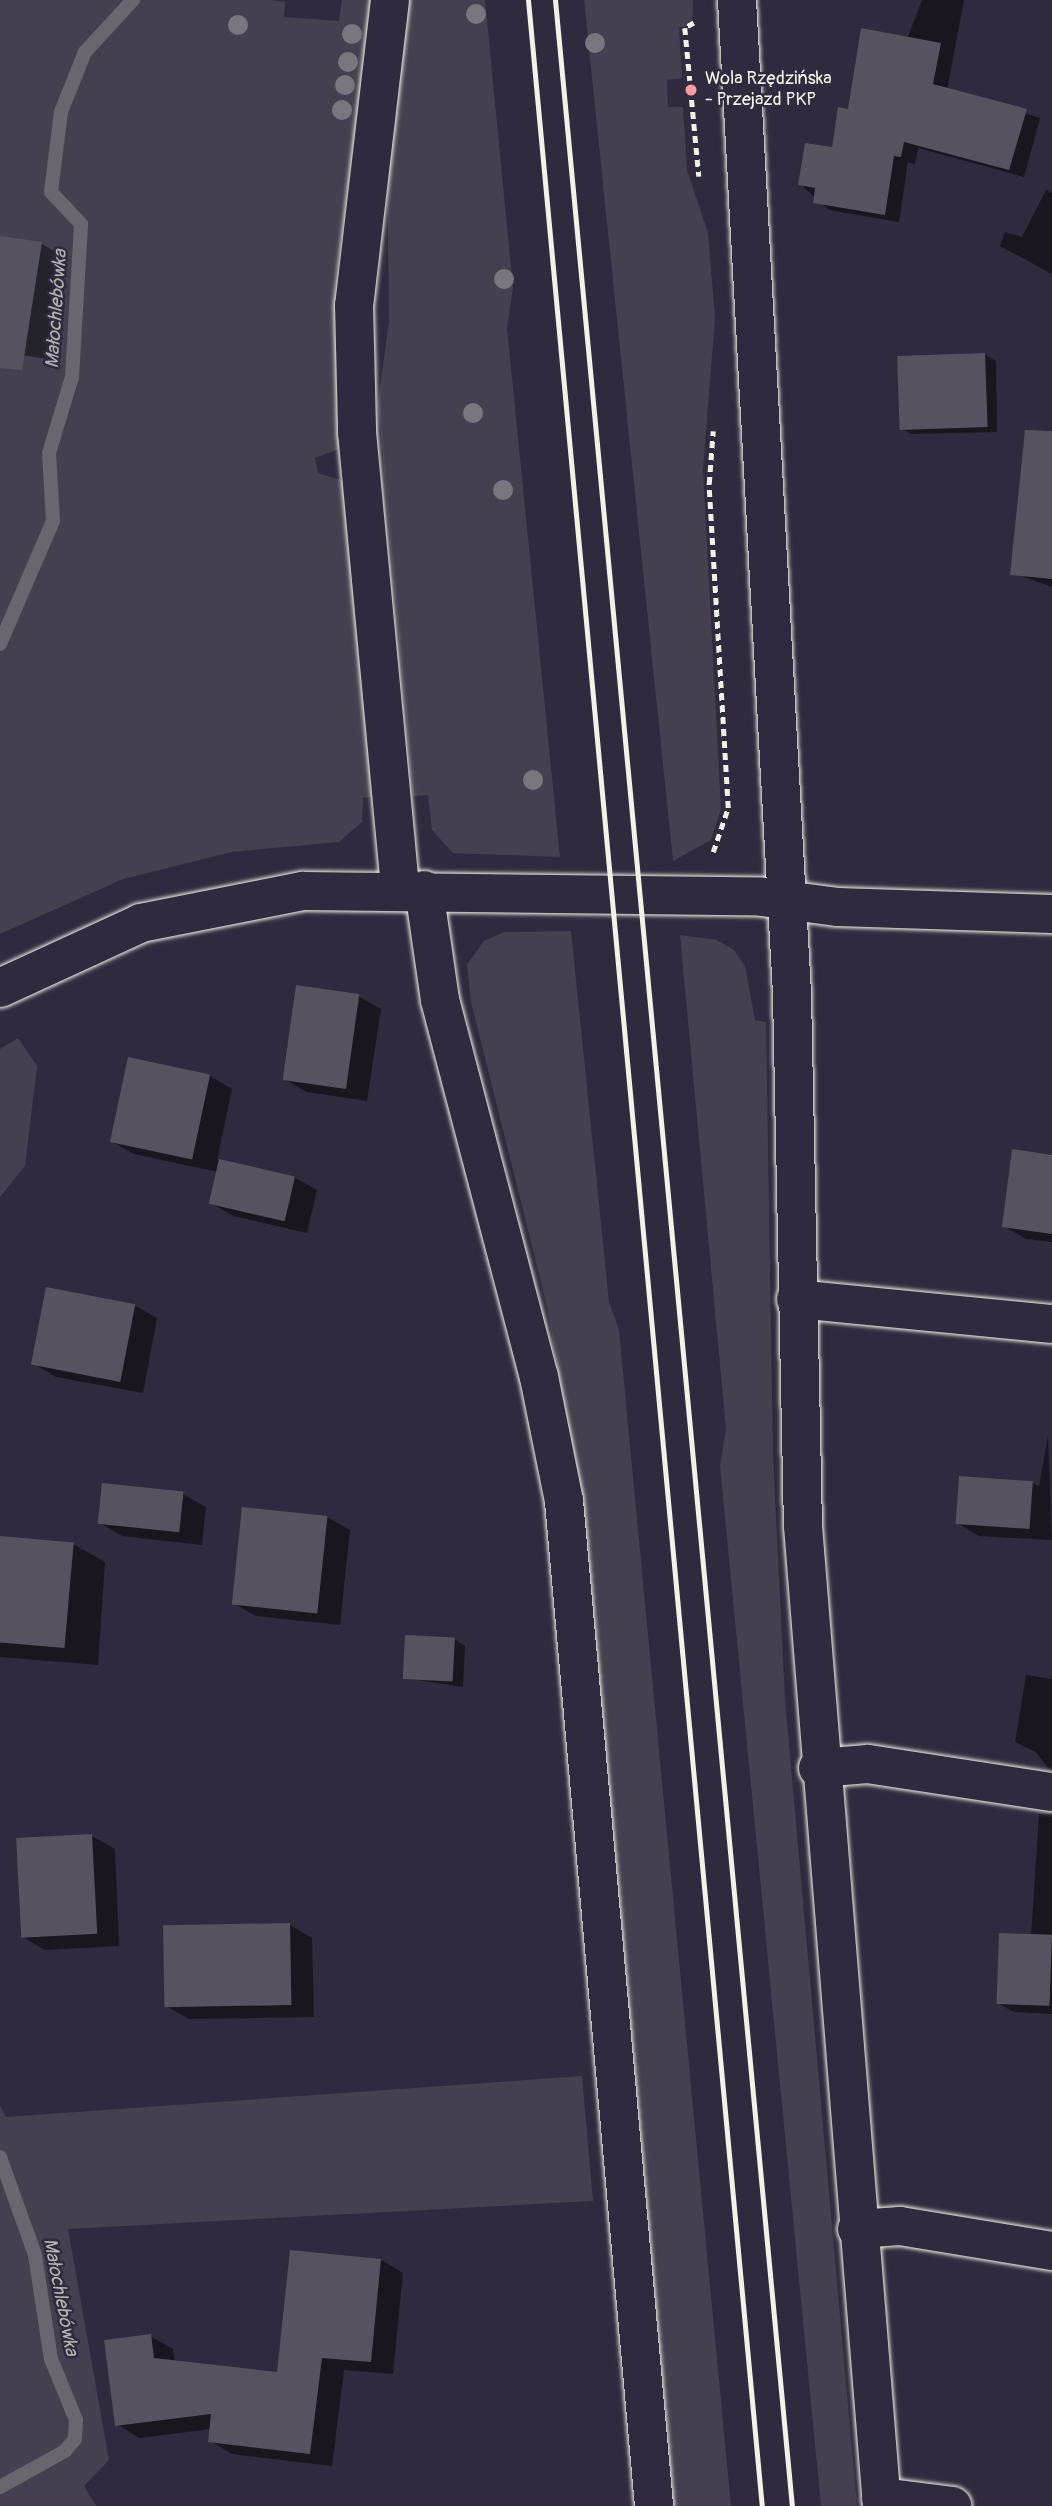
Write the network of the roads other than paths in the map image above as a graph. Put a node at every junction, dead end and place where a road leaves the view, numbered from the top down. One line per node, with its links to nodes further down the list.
1 (390, 0): 3 (street)
2 (737, 0): 4 (street)
3 (412, 890): 4 (street); 6 (street); 14 (street)
4 (787, 900): 5 (street); 7 (street)
5 (1052, 914)
6 (0, 988)
7 (796, 1299): 8 (street); 9 (street)
8 (1052, 1324)
9 (818, 1768): 10 (street); 11 (street)
10 (1052, 1792)
11 (857, 2229): 12 (street); 13 (street)
12 (1052, 2251)
13 (882, 2501): 15 (street)
14 (654, 2506)
15 (952, 2506)

